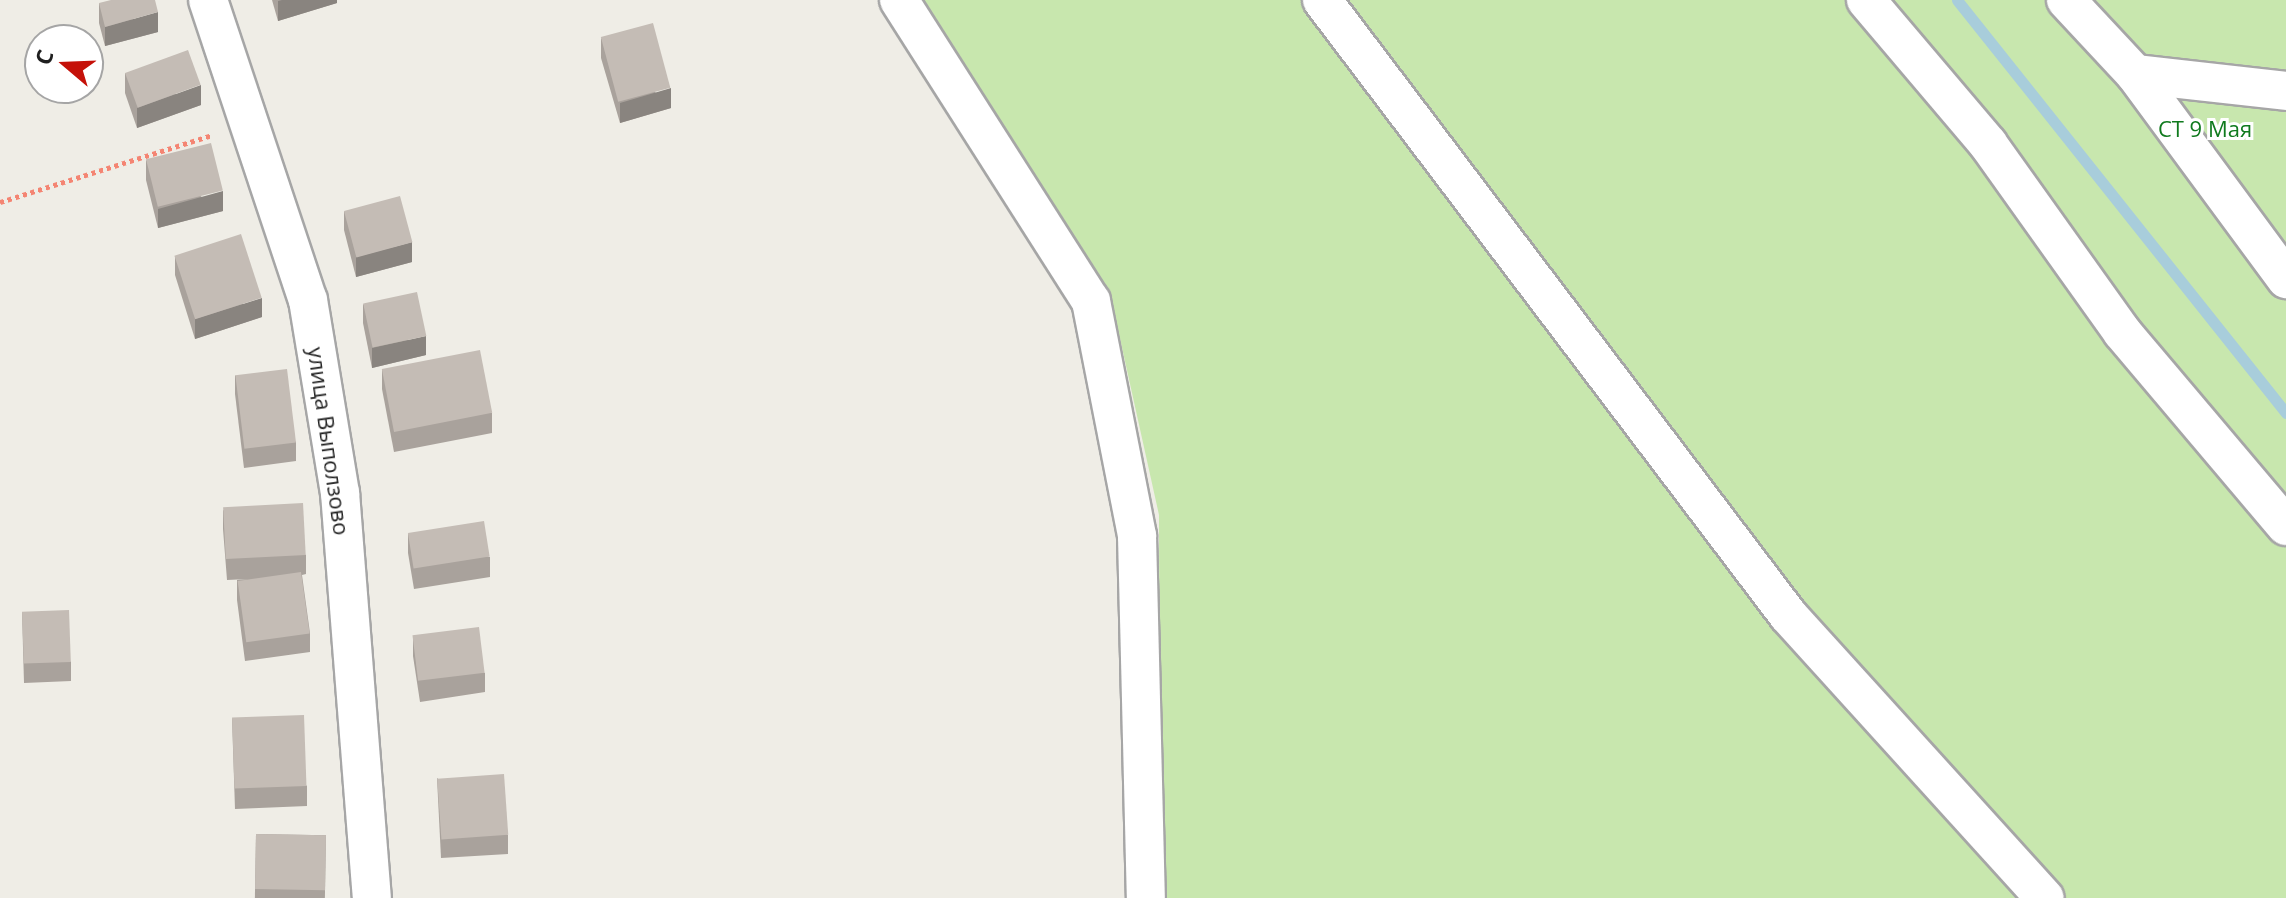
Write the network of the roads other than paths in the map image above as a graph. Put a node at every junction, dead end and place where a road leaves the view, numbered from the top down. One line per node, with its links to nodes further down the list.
1 (208, 0): 10 (street, улица Выползово)
2 (899, 0): 11 (street)
3 (1322, 0): 12 (street)
4 (1866, 0): 9 (street)
5 (2066, 0): 6 (street)
6 (2135, 74): 7 (street); 8 (street)
7 (2286, 91)
8 (2286, 279)
9 (2286, 526)
10 (372, 898)
11 (1146, 898)
12 (2045, 898)

